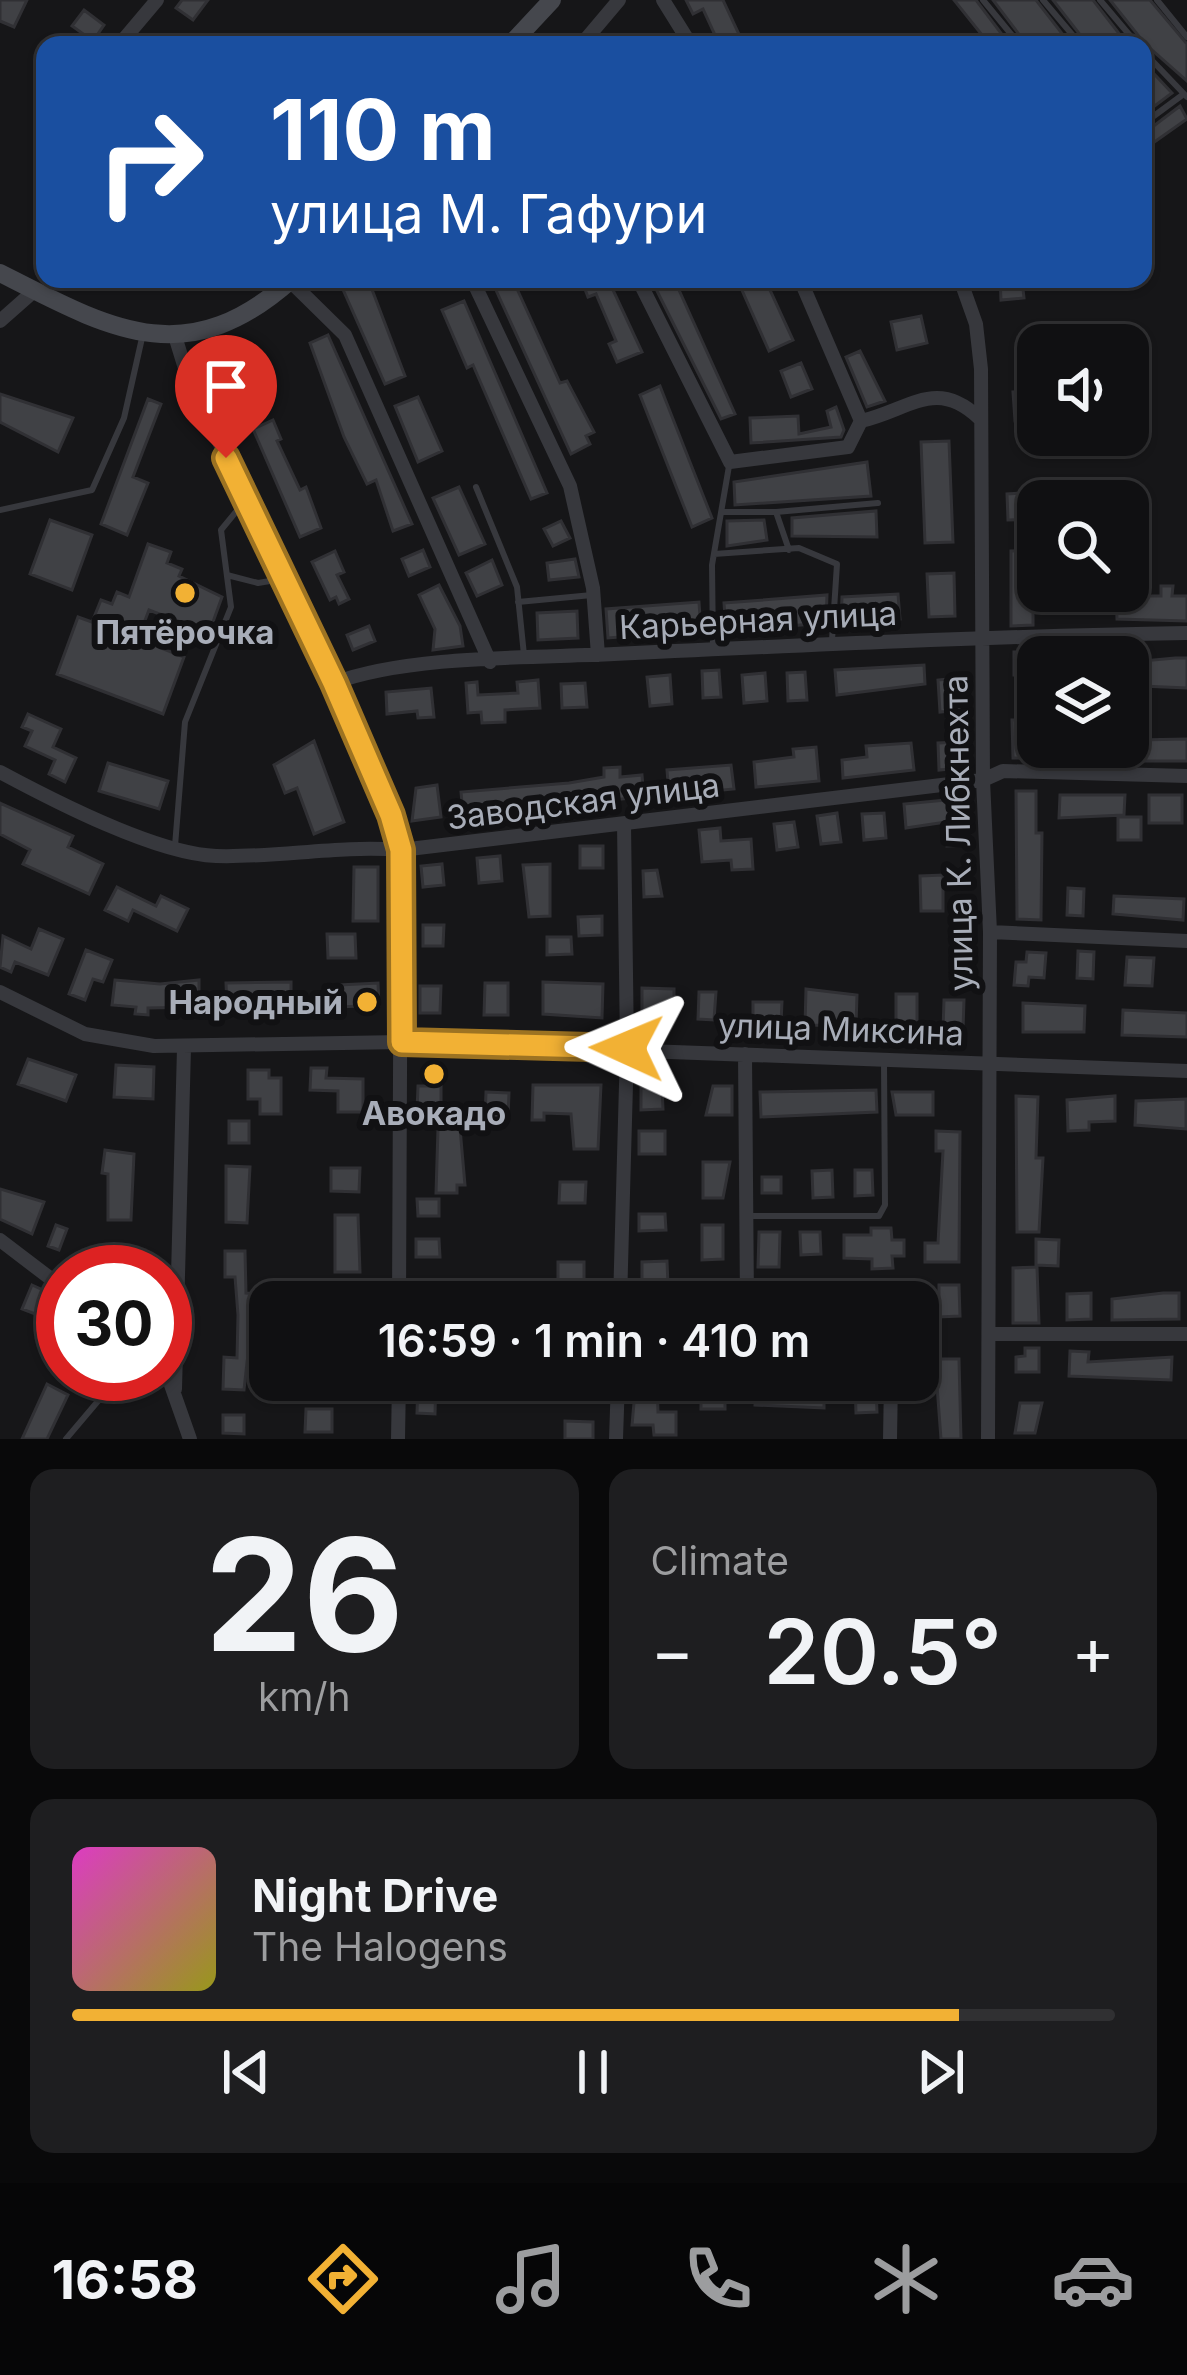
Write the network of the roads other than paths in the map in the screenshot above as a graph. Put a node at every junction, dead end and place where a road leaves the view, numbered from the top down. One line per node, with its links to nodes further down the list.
1 (157, 0): 9 (street)
2 (552, 0): 10 (main road)
3 (619, 0): 11 (street)
4 (663, 0): 12 (street)
5 (983, 0): 13 (lane)
6 (1043, 0): 14 (lane)
7 (1100, 0): 15 (lane)
8 (1157, 0): 16 (lane)
9 (127, 36)
10 (518, 36)
11 (589, 36)
12 (685, 36)
13 (1013, 36)
14 (1073, 36)
15 (1131, 36)
16 (1187, 37)
17 (1152, 61): 18 (lane)
18 (1184, 97): 19 (lane)
19 (1152, 116)
20 (0, 273): 27 (main road)
21 (280, 288): 30 (main road)
22 (299, 288): 52 (street)
23 (476, 288): 44 (street)
24 (643, 288): 33 (street)
25 (804, 288): 32 (street)
26 (963, 288): 31 (street, улица К. Либкнехта)
27 (34, 290): 28 (street); 29 (main road)
28 (0, 321)
29 (142, 334): 30 (main road); 37 (lane)
30 (176, 337): 35 (street)
31 (980, 418): 32 (street); 47 (street, улица К. Либкнехта)
32 (860, 421): 33 (street)
33 (730, 462): 38 (lane)
34 (476, 487): 45 (lane)
35 (246, 500): 42 (lane); 43 (street)
36 (878, 503): 39 (lane)
37 (0, 510)
38 (722, 512): 39 (lane); 41 (lane)
39 (776, 512): 40 (lane)
40 (789, 550): 41 (lane); 48 (lane)
41 (714, 554): 49 (lane)
42 (227, 575): 43 (lane); 58 (lane)
43 (284, 579): 53 (street)
44 (594, 595): 45 (lane); 50 (street)
45 (518, 602): 51 (lane)
46 (1187, 633): 47 (street, Карьерная улица)
47 (982, 636): 48 (street, Карьерная улица); 56 (street, улица К. Либкнехта)
48 (832, 644): 49 (street, Карьерная улица)
49 (713, 650): 50 (street, Карьерная улица)
50 (598, 655): 51 (street, Карьерная улица)
51 (524, 658): 52 (street, Карьерная улица)
52 (490, 662): 53 (street, Карьерная улица)
53 (334, 683): 59 (street)
54 (0, 772): 58 (street, Заводская улица)
55 (1187, 776): 56 (street, Заводская улица)
56 (983, 780): 57 (street, Заводская улица); 60 (street, улица К. Либкнехта)
57 (624, 824): 59 (street, Заводская улица); 65 (street)
58 (175, 849): 59 (street, Заводская улица)
59 (401, 850): 63 (street)
60 (990, 932): 61 (street); 68 (street, улица К. Либкнехта)
61 (1187, 941)
62 (0, 992): 64 (street, улица Миксина)
63 (402, 1042): 64 (street, улица Миксина); 65 (street, улица Миксина); 74 (street)
64 (184, 1048): 72 (street)
65 (627, 1048): 66 (street, улица Миксина); 75 (street)
66 (745, 1054): 67 (street, улица Миксина); 70 (street)
67 (884, 1060): 68 (street, улица Миксина); 70 (lane)
68 (987, 1060): 69 (street, улица Миксина); 77 (street, улица К. Либкнехта)
69 (1187, 1071)
70 (746, 1216): 76 (street)
71 (0, 1240): 73 (street)
72 (176, 1245)
73 (36, 1267)
74 (399, 1281)
75 (621, 1281)
76 (747, 1281)
77 (989, 1334): 78 (street); 89 (street, улица К. Либкнехта)
78 (1187, 1334)
79 (98, 1401): 84 (lane)
80 (178, 1401): 85 (street)
81 (398, 1401): 86 (street)
82 (617, 1401): 87 (street)
83 (891, 1401): 88 (street)
84 (66, 1439)
85 (190, 1439)
86 (398, 1439)
87 (616, 1439)
88 (890, 1439)
89 (988, 1439)

